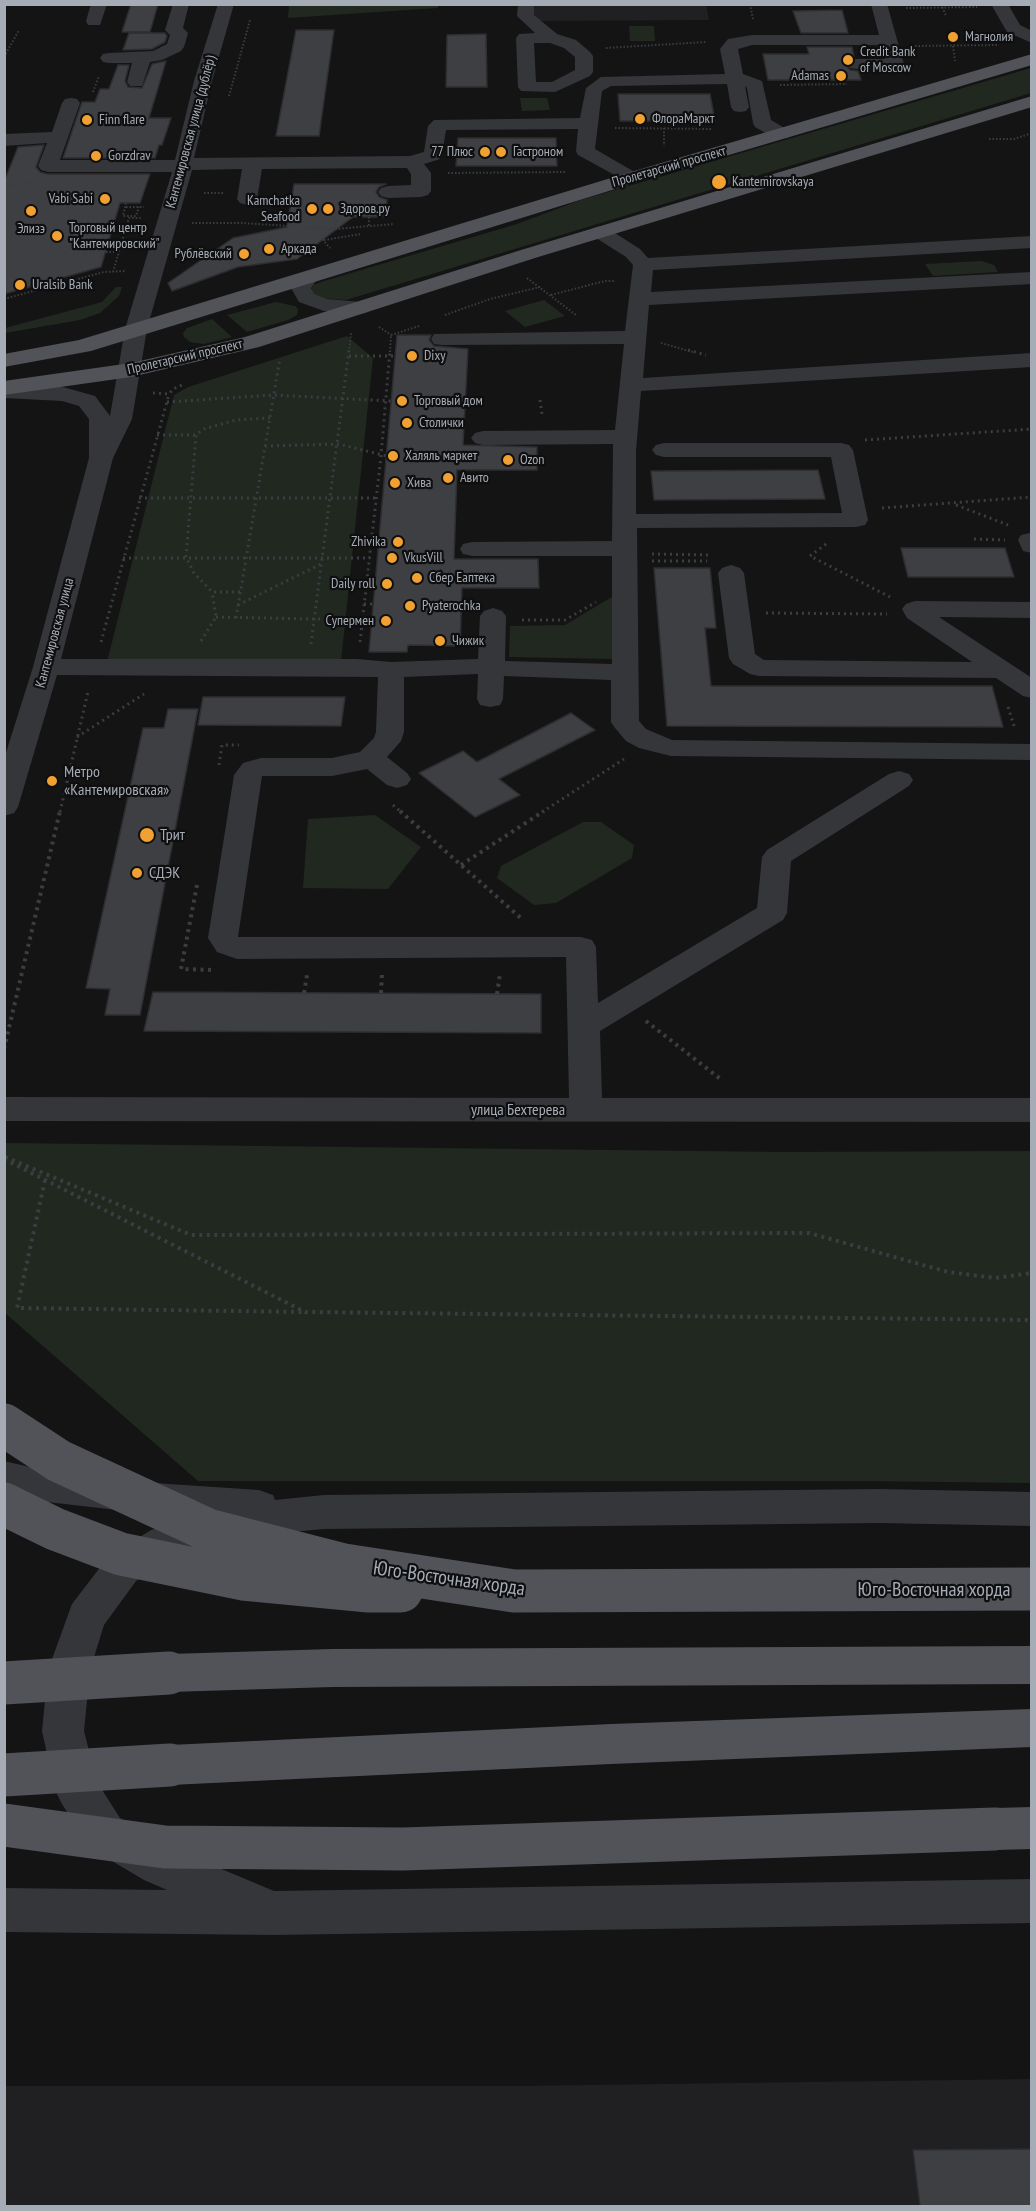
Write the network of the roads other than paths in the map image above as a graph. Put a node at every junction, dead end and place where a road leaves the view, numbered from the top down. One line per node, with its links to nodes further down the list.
1 (181, 4): 9 (street)
2 (226, 4): 24 (street, Кантемировская улица (дублёр))
3 (526, 4): 6 (street)
4 (999, 4): 7 (street)
5 (880, 9): 8 (street)
6 (551, 38): 6 (street)
7 (1032, 38)
8 (889, 40): 12 (street); 13 (street)
9 (142, 57): 10 (street); 14 (street)
10 (109, 58)
11 (1032, 59): 19 (main road, Пролетарский проспект)
12 (856, 64)
13 (734, 79): 17 (street); 18 (street); 19 (street)
14 (136, 82)
15 (1032, 101): 28 (main road, Пролетарский проспект)
16 (71, 104): 20 (street)
17 (740, 107)
18 (594, 114): 22 (street); 25 (street)
19 (781, 134): 25 (main road, Пролетарский проспект)
20 (59, 137): 21 (street); 24 (street)
21 (4, 140)
22 (412, 162): 23 (street); 26 (street)
23 (253, 163): 24 (street); 27 (street)
24 (184, 165): 35 (street, Кантемировская улица (дублёр))
25 (631, 178): 31 (main road, Пролетарский проспект)
26 (388, 192)
27 (247, 199)
28 (600, 232): 30 (street); 34 (main road, Пролетарский проспект)
29 (1032, 242): 30 (street)
30 (643, 264): 33 (street)
31 (308, 278): 34 (street, Пролетарский проспект); 35 (main road, Пролетарский проспект)
32 (1032, 278): 33 (street)
33 (640, 298): 36 (street)
34 (367, 315): 40 (main road, Пролетарский проспект)
35 (136, 329): 38 (main road, Пролетарский проспект); 40 (street, Кантемировская улица)
36 (634, 337): 37 (street); 41 (street)
37 (442, 339)
38 (8, 360)
39 (1032, 360): 41 (street)
40 (131, 370): 42 (main road, Пролетарский проспект); 45 (street, Кантемировская улица)
41 (630, 384): 44 (street)
42 (4, 390): 45 (street, Кантемировская улица)
43 (483, 438): 44 (street)
44 (624, 444): 46 (street); 46 (street)
45 (101, 458): 53 (street, Кантемировская улица)
46 (624, 521): 47 (street)
47 (624, 548): 48 (street); 56 (street)
48 (472, 549)
49 (724, 567): 55 (street)
50 (1032, 610): 55 (street)
51 (493, 618): 52 (street)
52 (491, 666): 54 (street); 56 (street); 58 (street)
53 (46, 667): 54 (street); 63 (street, Кантемировская улица)
54 (391, 670): 60 (street)
55 (1001, 670): 57 (street)
56 (623, 672): 59 (street)
57 (1032, 690)
58 (490, 699)
59 (1032, 752)
60 (370, 758): 62 (street); 64 (street)
61 (899, 780): 64 (street)
62 (394, 791)
63 (4, 807)
64 (585, 1024): 66 (street)
65 (4, 1109): 66 (street, улица Бехтерева)
66 (586, 1110): 67 (street, улица Бехтерева)
67 (1032, 1110)
68 (4, 1425): 74 (main road, Юго-Восточная хорда, bridge)
69 (4, 1477): 72 (street)
70 (4, 1504): 74 (main road, bridge)
71 (1032, 1509): 72 (street)
72 (324, 1512): 83 (street)
73 (1032, 1590): 74 (main road, Юго-Восточная хорда, bridge)
74 (514, 1591)
75 (1032, 1665): 76 (main road, bridge)
76 (4, 1683)
77 (1032, 1728): 78 (main road, bridge)
78 (4, 1775)
79 (4, 1825): 80 (main road, bridge)
80 (1013, 1828)
81 (1032, 1901): 83 (street)
82 (4, 1910): 83 (street)
83 (274, 1913)

